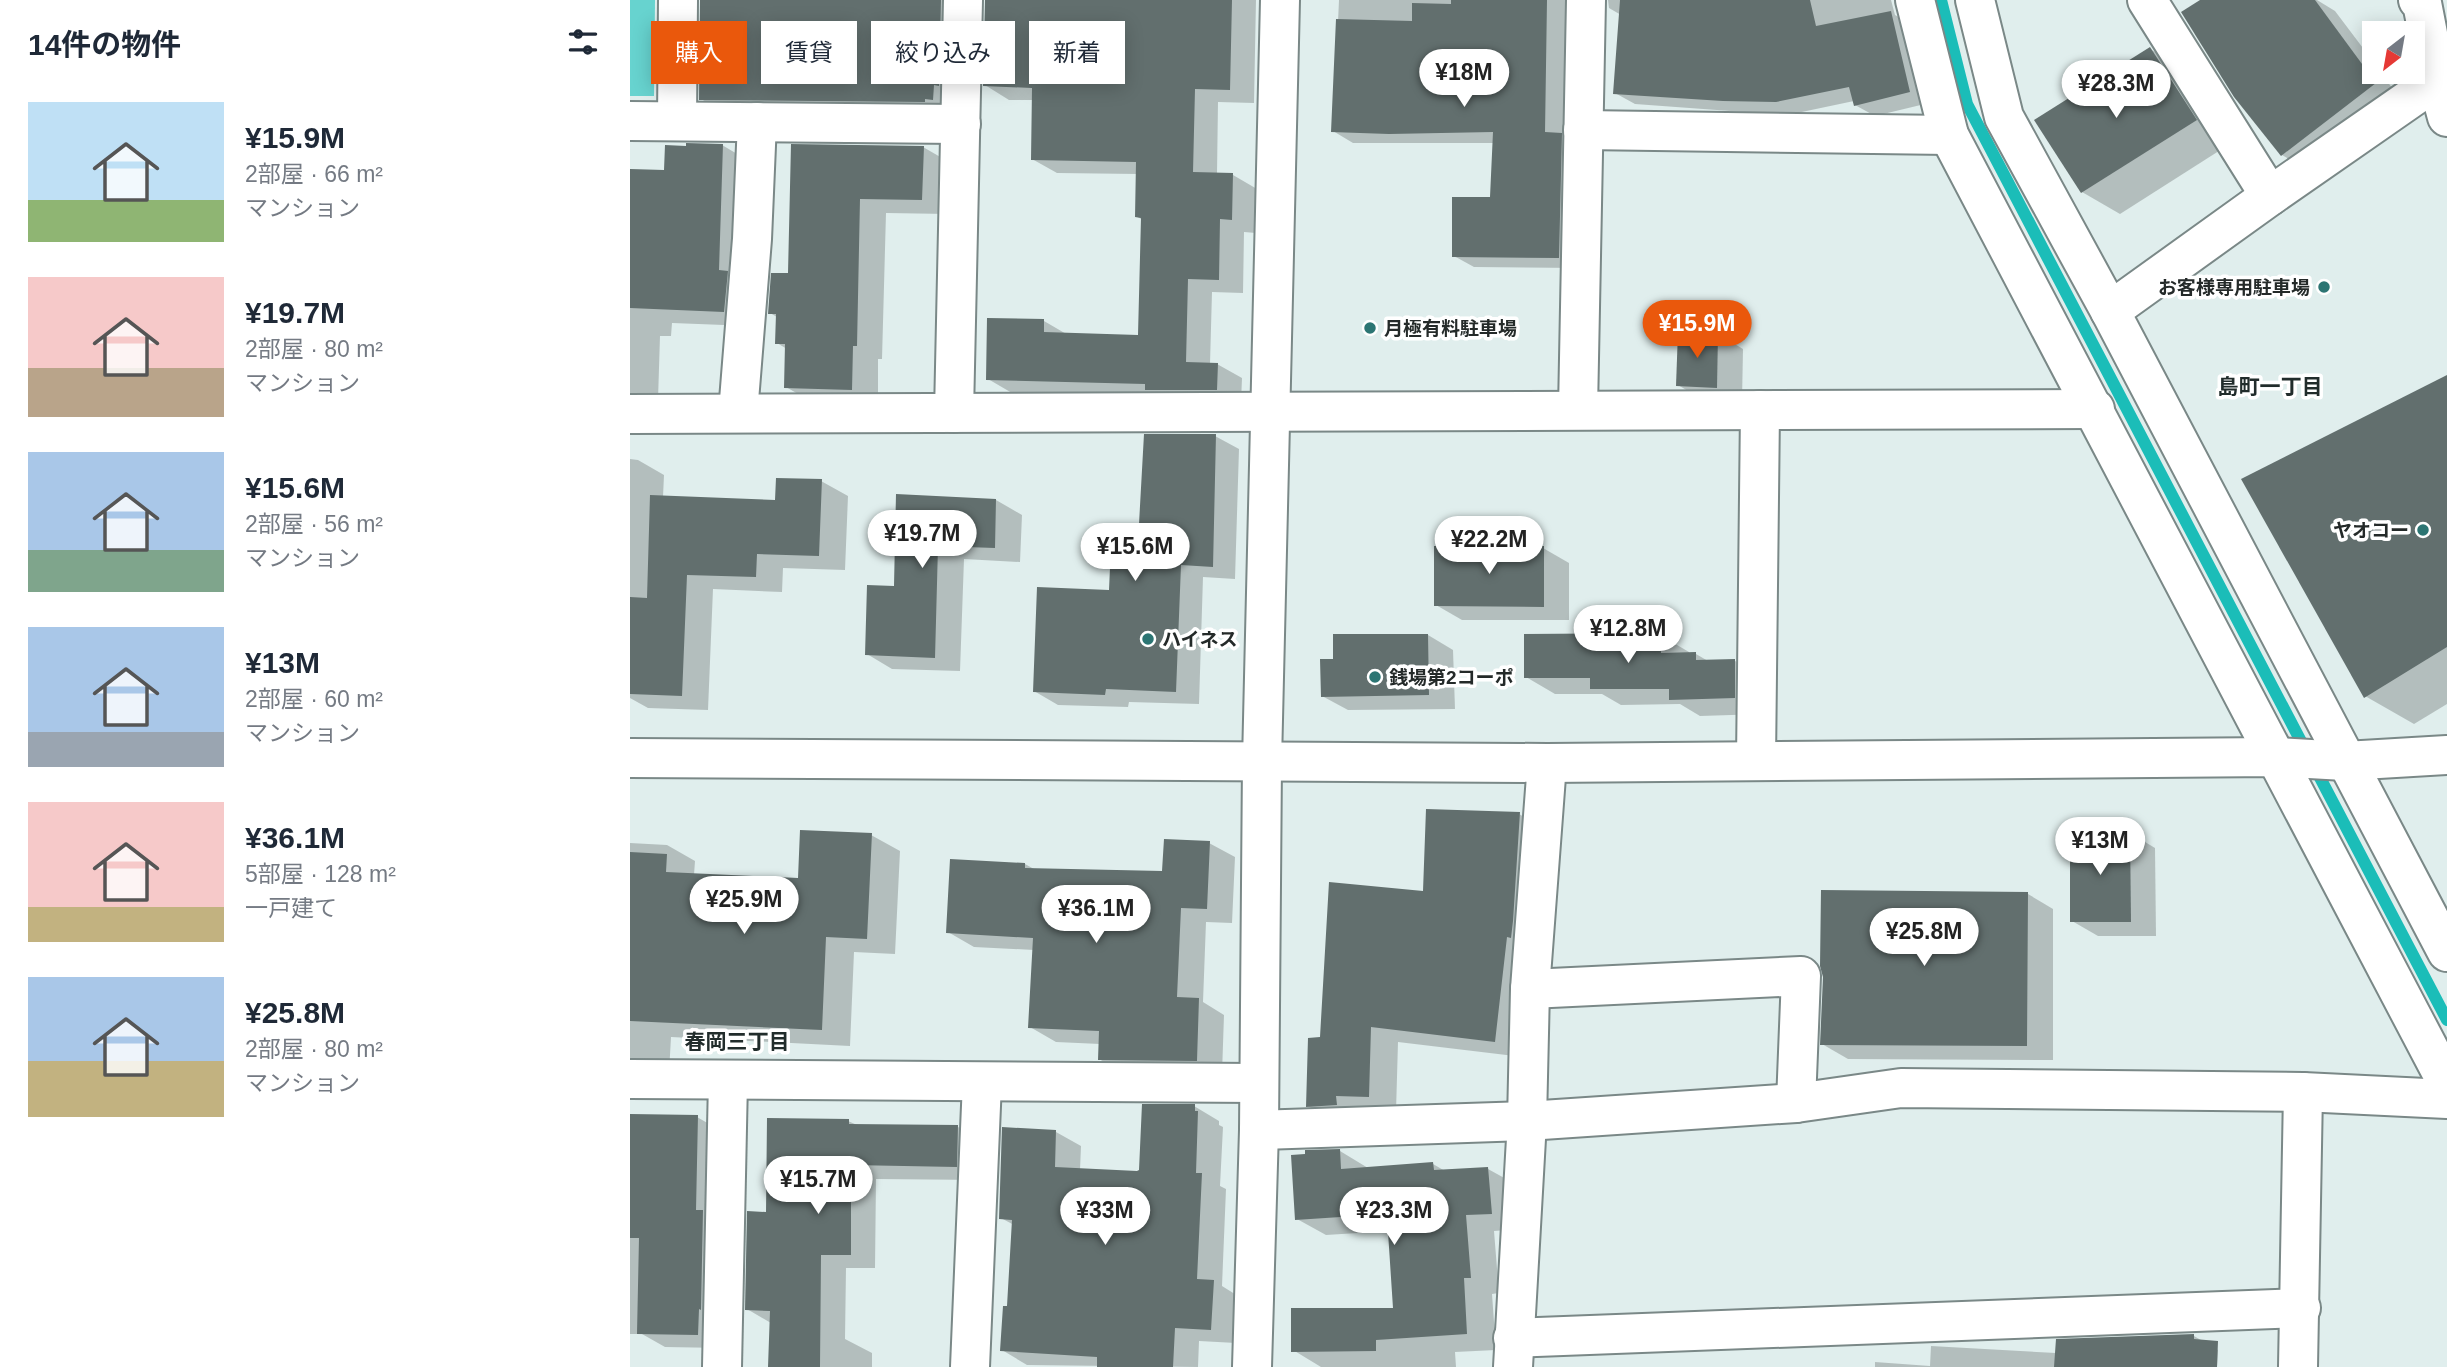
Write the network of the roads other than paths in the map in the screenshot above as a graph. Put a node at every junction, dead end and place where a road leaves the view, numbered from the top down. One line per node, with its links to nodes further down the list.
1 (678, 0): 12 (street)
2 (964, 0): 14 (street)
3 (1280, 0): 22 (street)
4 (1586, 0): 15 (street)
5 (1915, 0): 16 (street)
6 (1975, 0): 18 (street)
7 (2147, 0): 17 (street)
8 (2418, 0): 9 (street)
9 (2437, 80): 10 (street); 17 (street)
10 (2447, 117)
11 (630, 121): 12 (street)
12 (677, 121): 13 (street)
13 (757, 122): 14 (street); 23 (street)
14 (961, 124): 24 (street)
15 (1583, 130): 16 (street); 21 (street)
16 (1949, 135): 19 (street)
17 (2270, 196): 18 (street)
18 (2110, 311): 30 (street)
19 (2095, 409): 20 (street); 27 (street)
20 (1760, 410): 21 (street); 29 (street)
21 (1578, 411): 22 (street)
22 (1270, 412): 24 (street); 31 (street)
23 (738, 413): 24 (street); 25 (street)
24 (954, 413)
25 (630, 414)
26 (2447, 755): 30 (street)
27 (2275, 757): 29 (street); 30 (street); 39 (street)
28 (630, 758): 31 (street)
29 (1756, 761): 32 (street)
30 (2345, 761): 33 (street)
31 (1262, 762): 32 (street); 38 (street)
32 (1547, 763): 34 (street)
33 (2447, 952)
34 (1530, 989): 42 (street); 43 (street)
35 (630, 1079): 36 (street)
36 (728, 1080): 37 (street); 47 (street)
37 (982, 1082): 38 (street); 48 (street)
38 (1259, 1083): 44 (street)
39 (2447, 1083)
40 (2303, 1092): 41 (street); 42 (street); 45 (street)
41 (2447, 1099)
42 (1796, 1103): 43 (street)
43 (1528, 1121): 44 (street); 46 (street)
44 (1259, 1130): 49 (street)
45 (2301, 1308): 46 (street); 50 (street)
46 (1513, 1352)
47 (722, 1367)
48 (970, 1367)
49 (1252, 1367)
50 (2298, 1367)

